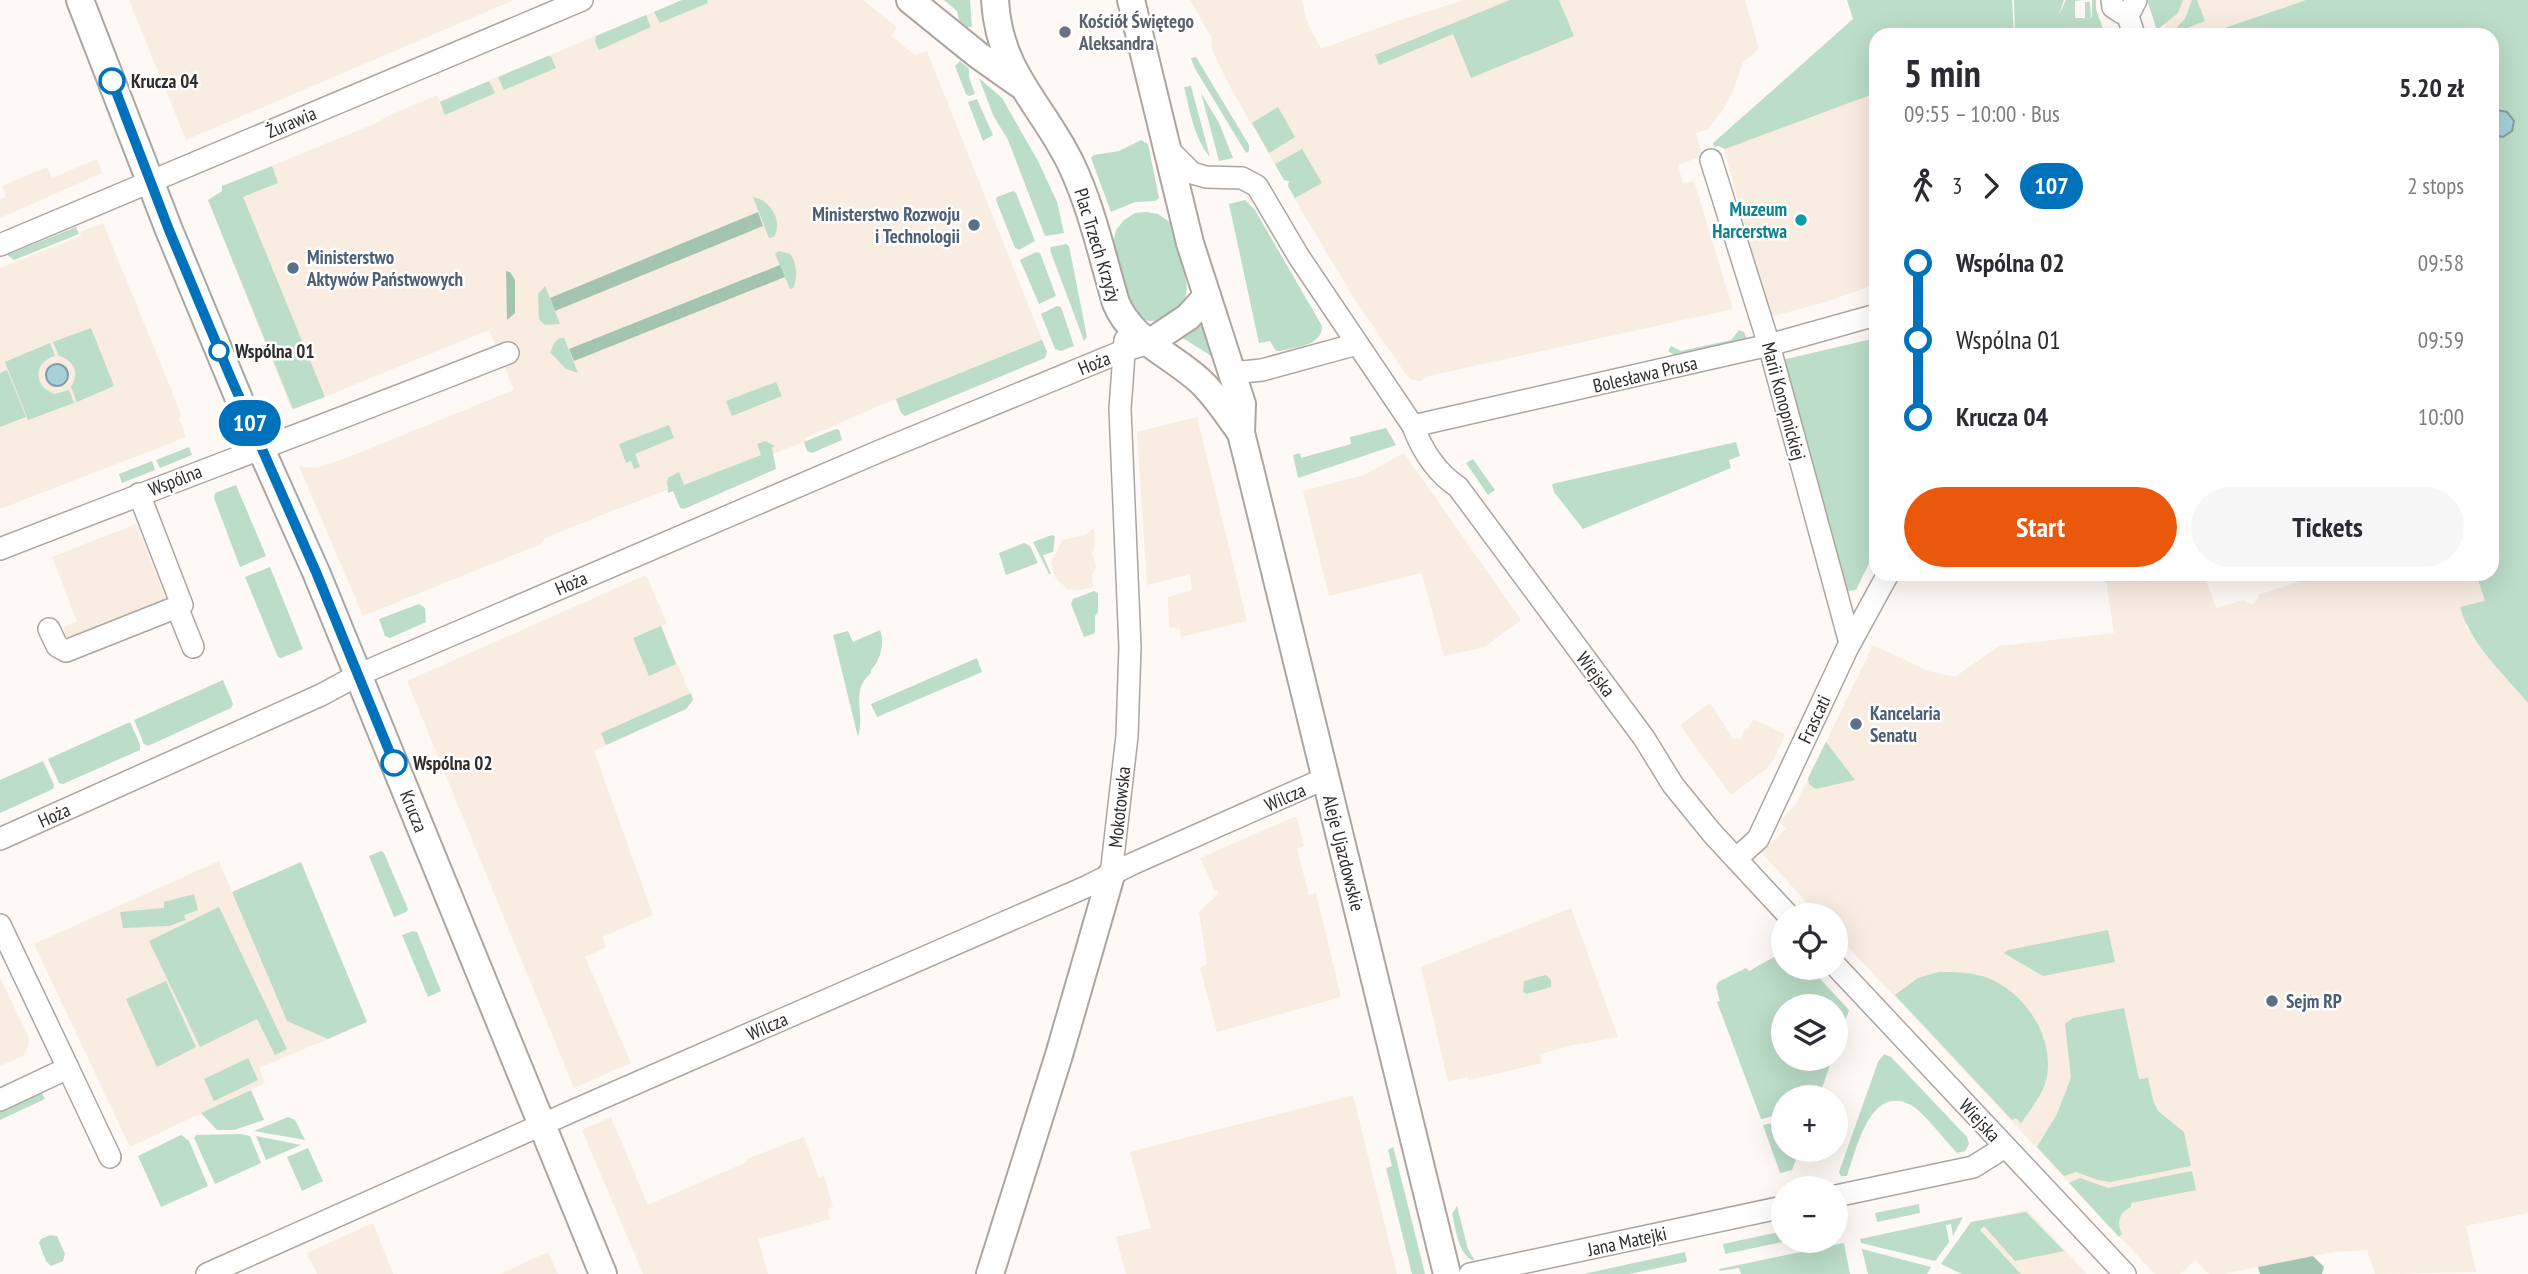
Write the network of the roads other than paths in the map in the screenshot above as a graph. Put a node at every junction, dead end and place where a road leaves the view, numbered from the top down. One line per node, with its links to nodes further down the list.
1 (80, 0): 11 (street, Krucza)
2 (582, 0): 11 (street, Żurawia)
3 (910, 0): 8 (street, Plac Trzech Krzyży)
4 (995, 0): 8 (street, Plac Trzech Krzyży)
5 (1131, 0): 9 (street)
6 (2125, 4): 7 (street)
7 (2132, 28)
8 (1021, 85): 15 (street, Plac Trzech Krzyży)
9 (1168, 149): 13 (street); 17 (street)
10 (1711, 160): 18 (street, Marii Konopnickiej)
11 (151, 181): 12 (street, Żurawia); 24 (street, Krucza)
12 (0, 245)
13 (1207, 296): 16 (street); 21 (street)
14 (1869, 317): 18 (street, Bolesława Prusa)
15 (1128, 324): 16 (street, Plac Trzech Krzyży); 19 (street, Mokotowska)
16 (1149, 343): 19 (street, Hoża); 21 (street); 23 (street, Plac Trzech Krzyży)
17 (1357, 344): 21 (street); 22 (street)
18 (1769, 345): 22 (street, Bolesława Prusa); 30 (street, Marii Konopnickiej)
19 (1123, 351): 32 (street, Hoża); 36 (street, Mokotowska)
20 (508, 353): 24 (street, Wspólna)
21 (1232, 373): 23 (street)
22 (1413, 426): 35 (street, Wiejska)
23 (1241, 433): 33 (street, Aleje Ujazdowskie)
24 (261, 449): 25 (street, Wspólna); 32 (street, Krucza)
25 (139, 494): 26 (street, Wspólna); 28 (street)
26 (0, 549)
27 (1884, 581): 30 (street, Frascati)
28 (177, 607): 29 (street); 31 (street)
29 (49, 629)
30 (1850, 643): 35 (street, Frascati)
31 (193, 647)
32 (358, 675): 34 (street, Hoża); 42 (street, Krucza)
33 (1326, 778): 36 (street, Wilcza); 50 (street, Aleje Ujazdowskie)
34 (0, 839)
35 (1736, 859): 37 (street, Wiejska)
36 (1111, 875): 42 (street, Wilcza); 49 (street, Mokotowska)
37 (1777, 903)
38 (0, 925): 40 (street)
39 (1848, 979): 43 (street, Wiejska)
40 (68, 1068): 41 (street); 44 (street)
41 (0, 1100)
42 (542, 1126): 47 (street, Wilcza); 48 (street, Krucza)
43 (2005, 1147): 45 (street); 52 (street, Wiejska)
44 (110, 1157)
45 (1848, 1193)
46 (1771, 1210): 51 (street, Jana Matejki)
47 (207, 1274)
48 (603, 1274)
49 (990, 1274)
50 (1447, 1274)
51 (1471, 1274)
52 (2125, 1274)

